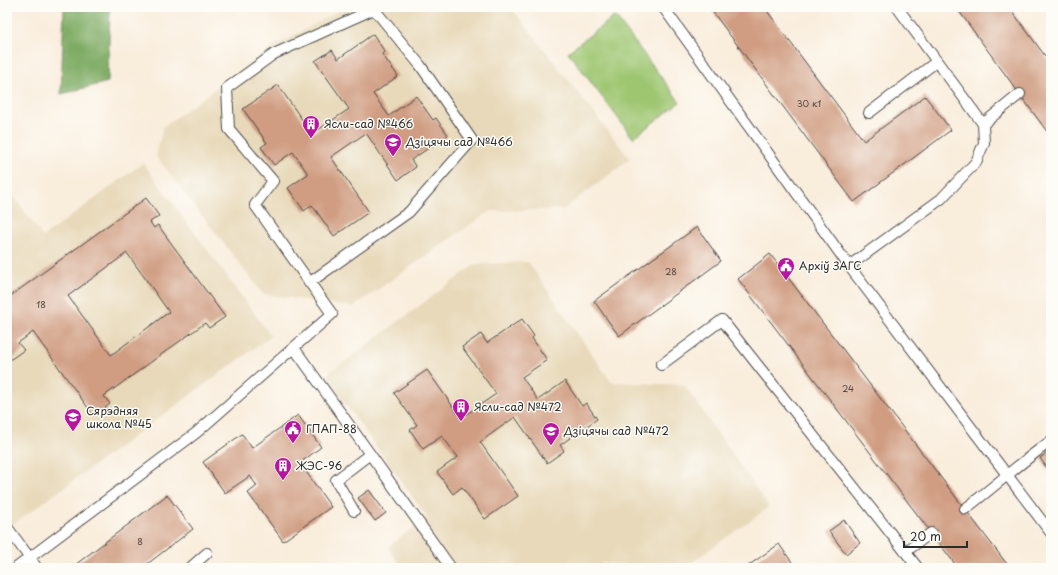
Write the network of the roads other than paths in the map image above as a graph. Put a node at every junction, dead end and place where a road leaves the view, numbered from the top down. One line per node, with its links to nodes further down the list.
1 (663, 7): 7 (lane)
2 (897, 7): 3 (lane)
3 (936, 62): 5 (lane); 6 (lane)
4 (1020, 94): 6 (lane)
5 (869, 113)
6 (983, 124): 7 (lane)
7 (849, 266): 13 (lane)
8 (309, 283): 8 (lane); 9 (lane)
9 (294, 348): 12 (lane); 21 (lane)
10 (661, 365): 19 (lane)
11 (1051, 441): 13 (lane)
12 (370, 454): 15 (lane); 25 (lane)
13 (1007, 474): 14 (lane); 18 (lane)
14 (965, 509)
15 (354, 511)
16 (7, 527): 21 (lane)
17 (932, 533): 19 (lane)
18 (1051, 534)
19 (905, 552): 26 (lane)
20 (207, 553): 24 (lane)
21 (29, 558): 22 (lane); 23 (lane)
22 (16, 568)
23 (37, 568)
24 (190, 568)
25 (451, 568)
26 (918, 568)

